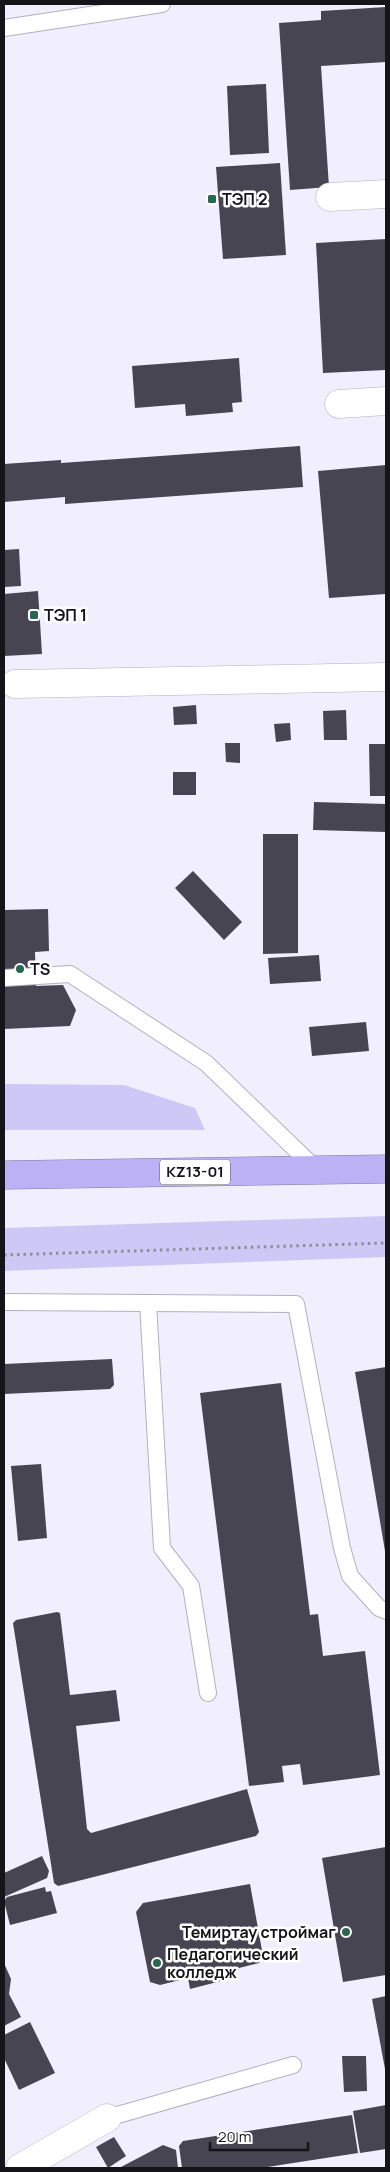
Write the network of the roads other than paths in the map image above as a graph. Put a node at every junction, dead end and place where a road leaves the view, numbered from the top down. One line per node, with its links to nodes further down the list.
1 (162, 4): 2 (lane)
2 (4, 28)
3 (386, 194): 4 (street)
4 (330, 197)
5 (386, 401): 6 (street)
6 (339, 404)
7 (386, 677): 8 (street)
8 (15, 684)
9 (4, 978): 11 (lane)
10 (386, 1169): 11 (highway, KZ13-01)
11 (317, 1170): 12 (highway, KZ13-01)
12 (4, 1175)
13 (4, 1302): 14 (lane)
14 (148, 1303): 15 (lane); 16 (lane)
15 (386, 1611)
16 (208, 1693)
17 (293, 2065): 18 (lane)
18 (107, 2118): 19 (street)
19 (20, 2168)

